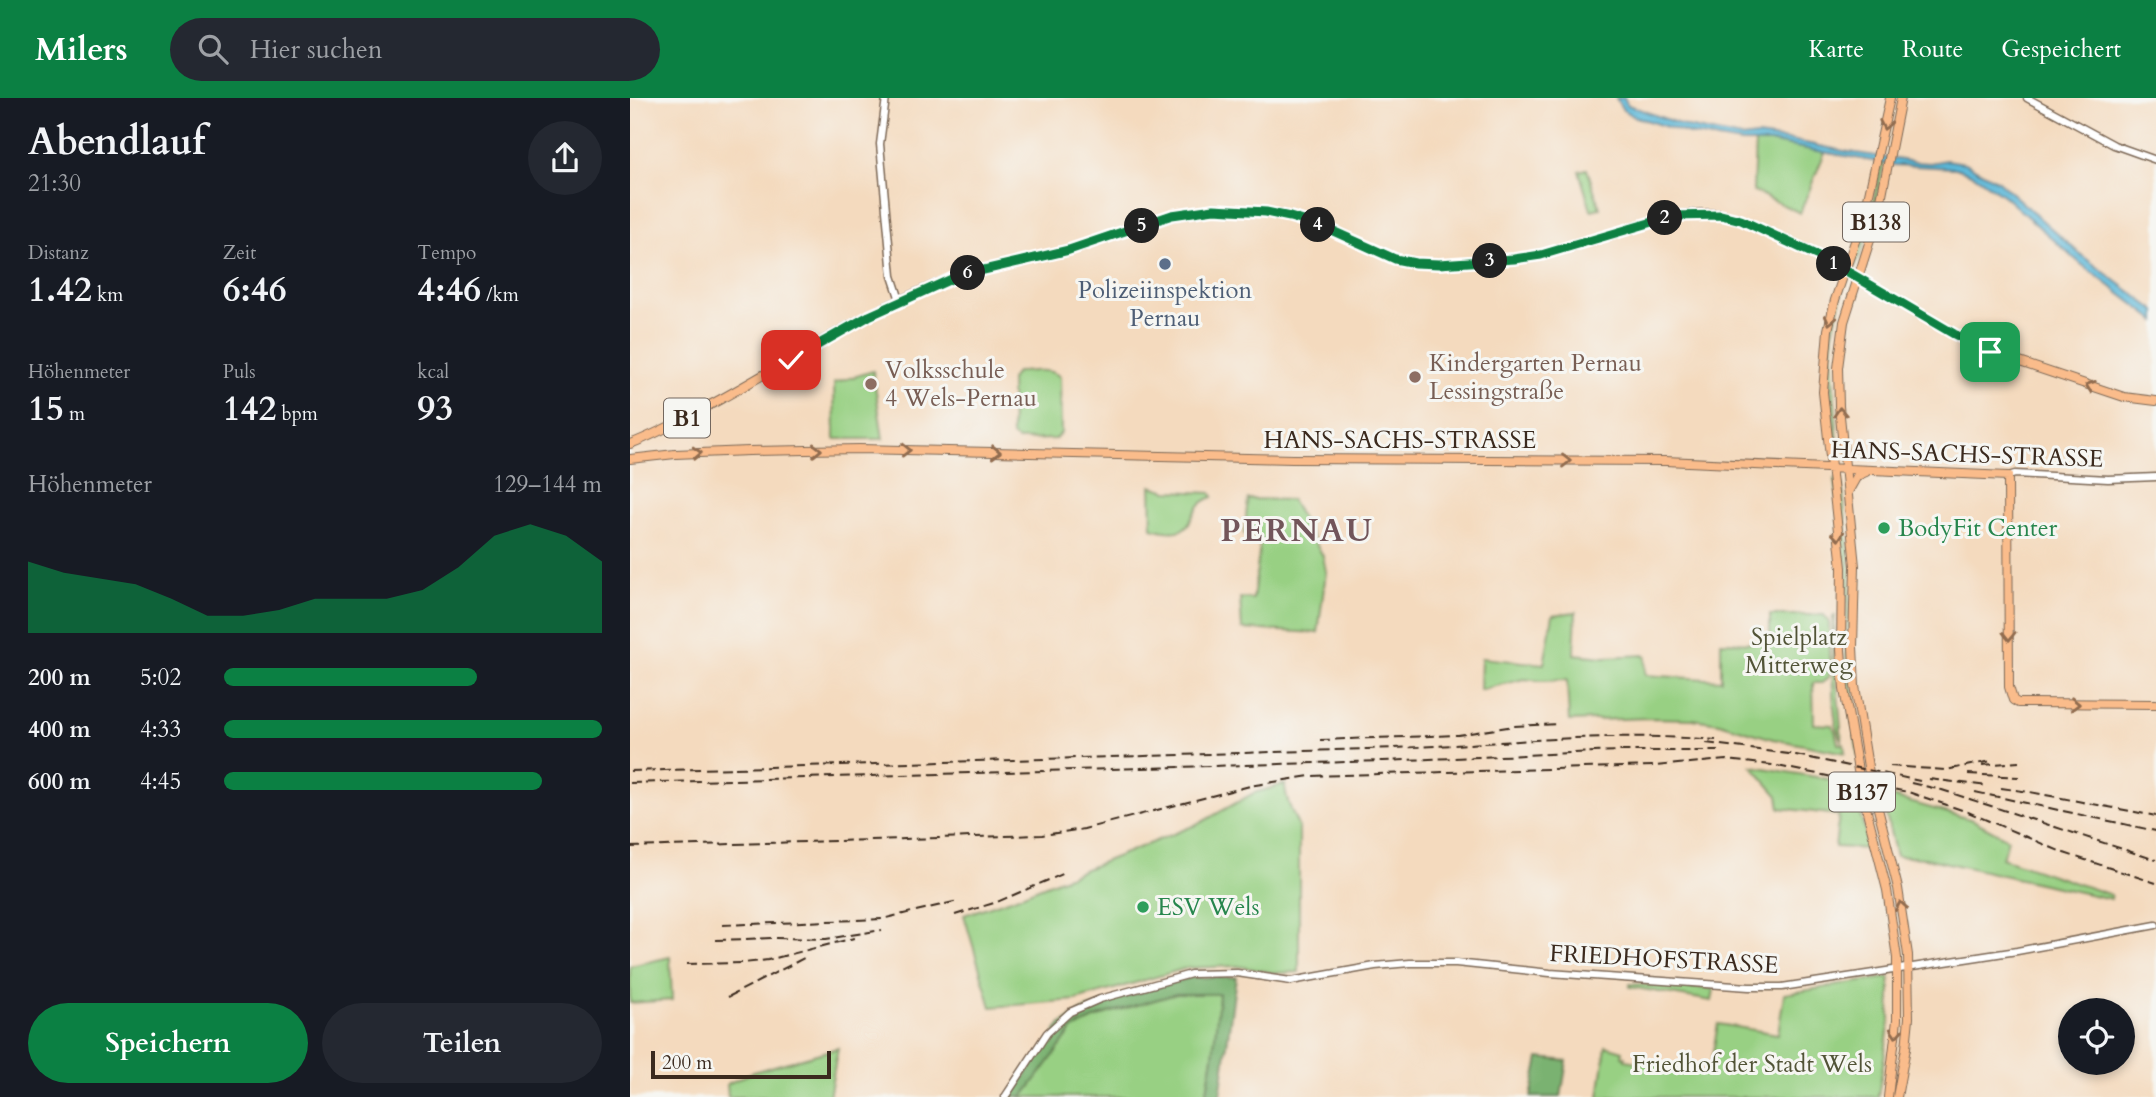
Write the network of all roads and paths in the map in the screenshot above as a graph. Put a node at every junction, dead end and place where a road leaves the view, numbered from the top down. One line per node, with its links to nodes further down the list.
1 (886, 98): 8 (street)
2 (1890, 98): 6 (main road, B138, one-way to 6)
3 (1901, 98): 7 (main road, B138)
4 (2027, 98): 5 (street)
5 (2156, 160)
6 (1845, 270): 7 (main road, B1); 8 (main road, B1); 12 (main road, B137, one-way to 12)
7 (1858, 277): 9 (main road, B1, one-way to 7); 13 (main road, B137, one-way to 7)
8 (901, 300): 10 (main road, B1)
9 (2156, 401)
10 (630, 444)
11 (630, 459): 12 (main road, HANS-SACHS-STRASSE / B1, one-way to 12)
12 (1830, 468): 13 (main road, HANS-SACHS-STRASSE); 21 (main road, B137, one-way to 21)
13 (1846, 468): 14 (main road, HANS-SACHS-STRASSE); 17 (main road, B137)
14 (1873, 469): 15 (main road, HANS-SACHS-STRASSE); 17 (main road)
15 (2008, 476): 16 (street, HANS-SACHS-STRASSE); 18 (main road, one-way to 18)
16 (2156, 477)
17 (1848, 492): 20 (main road, B137, one-way to 17)
18 (2156, 704)
19 (2156, 925): 20 (street, FRIEDHOFSTRASSE)
20 (1909, 967): 21 (street, FRIEDHOFSTRASSE); 24 (main road, B137)
21 (1897, 969): 22 (street, FRIEDHOFSTRASSE); 23 (main road, B137, one-way to 23)
22 (1005, 1097)
23 (1888, 1097)
24 (1897, 1097)

